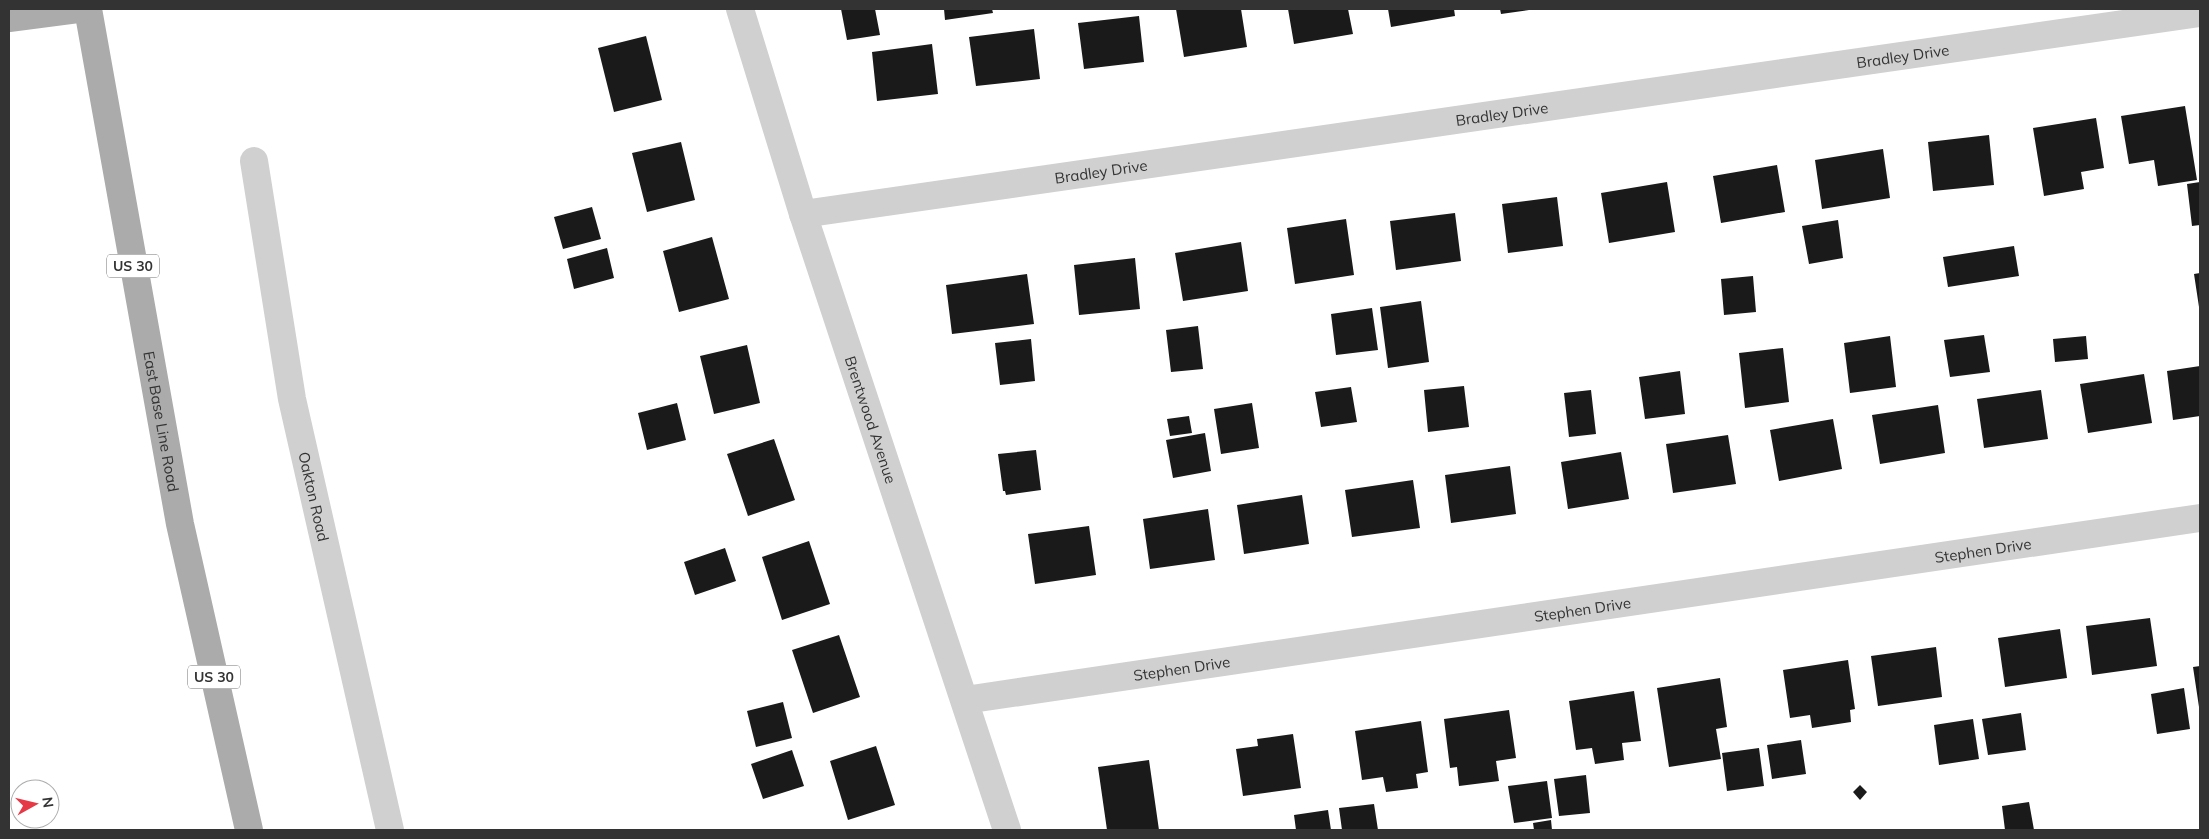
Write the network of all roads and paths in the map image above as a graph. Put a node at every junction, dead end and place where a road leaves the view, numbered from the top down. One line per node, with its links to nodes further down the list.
1 (78, 9): 5 (main road)
2 (88, 9): 10 (main road, East Base Line Road / US 30)
3 (740, 9): 7 (street, Brentwood Avenue)
4 (2200, 13): 7 (street, Bradley Drive)
5 (9, 18)
6 (254, 161): 11 (street, Oakton Road)
7 (803, 214): 9 (street, Brentwood Avenue)
8 (2200, 518): 9 (street, Stephen Drive)
9 (965, 700): 12 (street, Brentwood Avenue)
10 (249, 830)
11 (390, 830)
12 (1007, 830)

